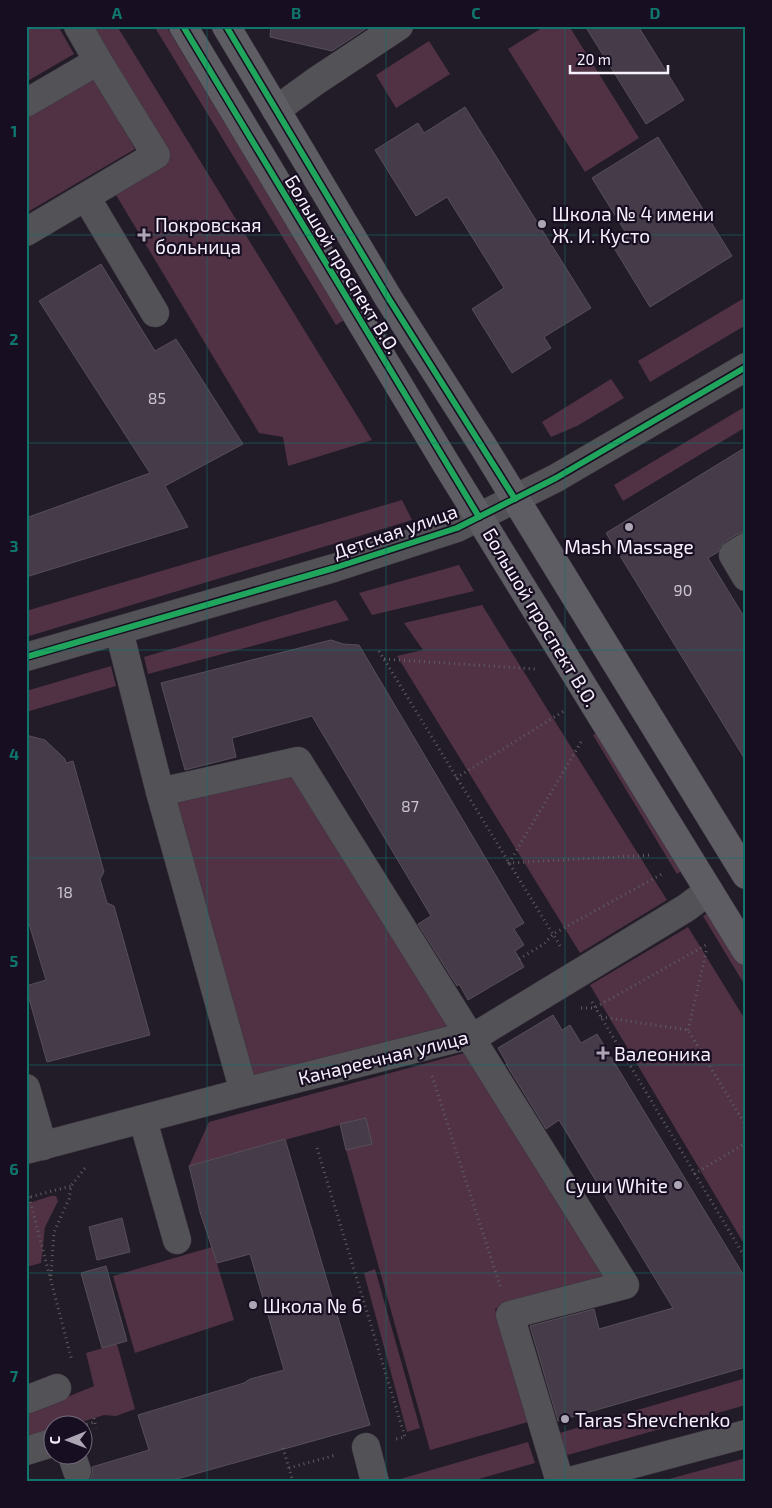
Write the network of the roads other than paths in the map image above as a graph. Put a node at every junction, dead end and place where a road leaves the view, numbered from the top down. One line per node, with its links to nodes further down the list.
1 (78, 26): 5 (street)
2 (183, 26): 13 (main road, Большой проспект В.О.)
3 (226, 26): 7 (main road, Большой проспект В.О.)
4 (399, 26): 7 (street)
5 (98, 61): 6 (street); 8 (street)
6 (26, 103)
7 (276, 110): 12 (main road, Большой проспект В.О.)
8 (86, 197): 9 (street); 10 (street)
9 (26, 232)
10 (155, 312)
11 (746, 367): 12 (street, Детская улица)
12 (512, 501): 13 (street, Детская улица); 19 (main road, Большой проспект В.О.)
13 (480, 517): 16 (street, Детская улица); 20 (main road, Большой проспект В.О.)
14 (746, 548): 15 (street)
15 (746, 578)
16 (119, 631): 17 (street, Детская улица); 18 (street)
17 (26, 658)
18 (160, 792): 22 (street); 24 (street)
19 (746, 875)
20 (709, 891): 21 (main road, Большой проспект В.О.); 22 (street, Канареечная улица)
21 (746, 951)
22 (469, 1035): 24 (street, Канареечная улица); 35 (street)
23 (26, 1088): 26 (street)
24 (244, 1092): 25 (street, Канареечная улица)
25 (143, 1120): 26 (street, Канареечная улица); 27 (street)
26 (34, 1148)
27 (177, 1240)
28 (66, 1379): 29 (street)
29 (26, 1400)
30 (746, 1434): 36 (street)
31 (42, 1446): 33 (street)
32 (366, 1447): 34 (street)
33 (26, 1451)
34 (376, 1482)
35 (560, 1482)
36 (566, 1482)

